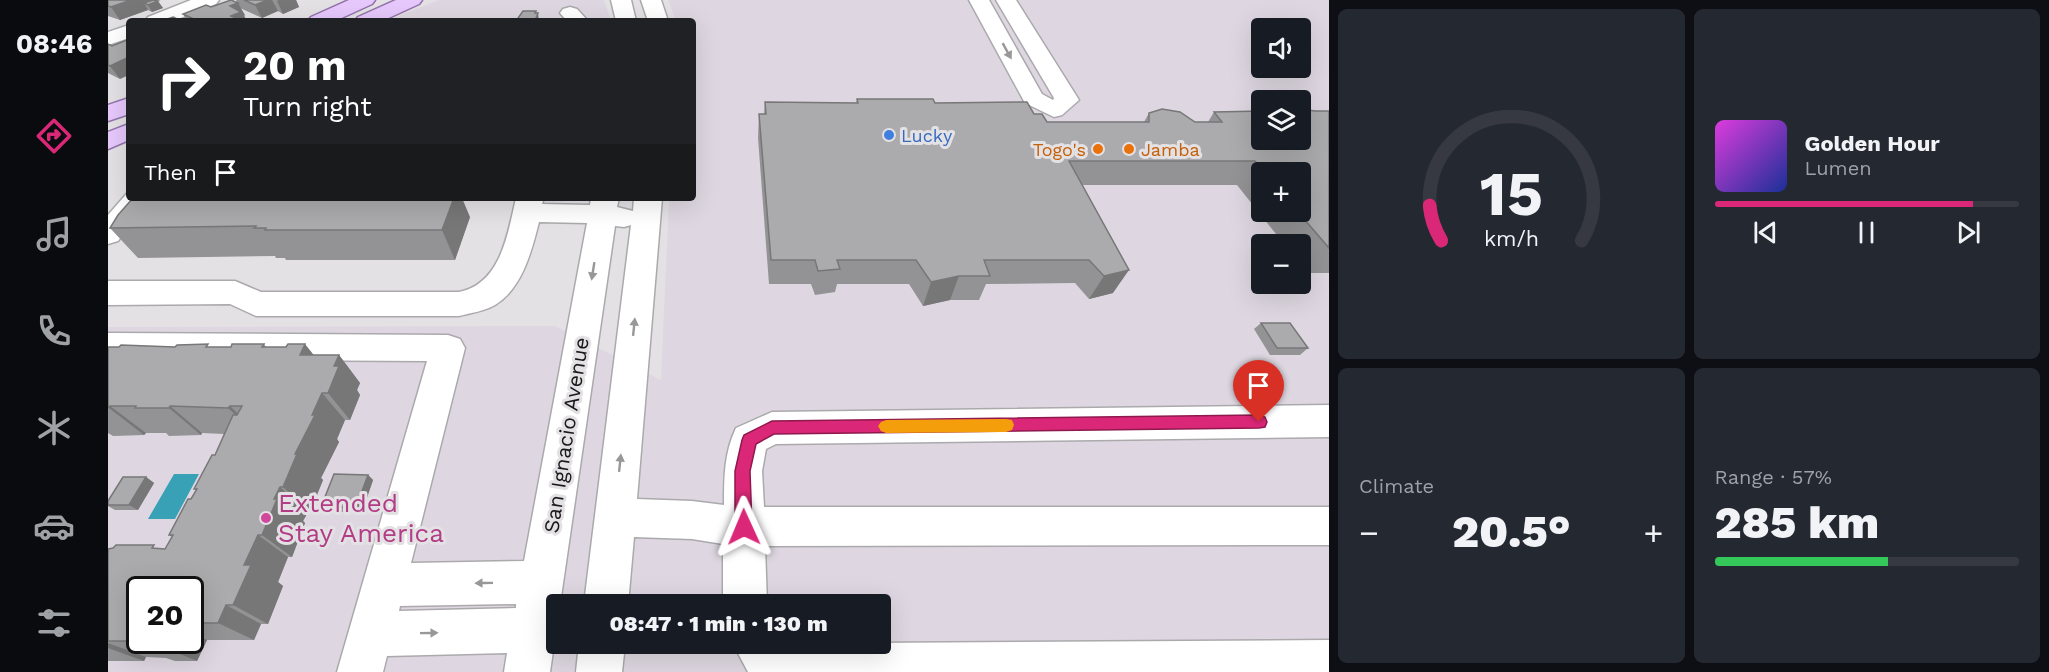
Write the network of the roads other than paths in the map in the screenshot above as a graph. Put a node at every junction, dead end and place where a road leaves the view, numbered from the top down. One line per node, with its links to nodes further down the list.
1 (209, 0): 8 (street)
2 (365, 0): 9 (main road)
3 (412, 0): 10 (main road)
4 (621, 0): 11 (street)
5 (654, 0): 12 (street)
6 (979, 0): 7 (street, one-way to 7)
7 (1006, 0)
8 (163, 18)
9 (325, 18)
10 (372, 18)
11 (625, 18)
12 (657, 18)
13 (126, 32): 14 (street)
14 (108, 39)
15 (126, 106): 16 (main road)
16 (108, 114)
17 (126, 132): 18 (main road)
18 (108, 141)
19 (135, 201): 23 (street)
20 (528, 206): 21 (street); 24 (street)
21 (604, 206): 22 (street); 30 (street, San Ignacio Avenue, one-way to 30)
22 (647, 210): 27 (street, one-way to 22)
23 (108, 234)
24 (108, 293)
25 (109, 347): 31 (street)
26 (1329, 421): 29 (street)
27 (615, 517): 29 (street); 32 (street)
28 (1329, 526): 29 (street)
29 (744, 527): 33 (street)
30 (542, 582): 31 (street, one-way to 31); 34 (street, San Ignacio Avenue)
31 (385, 585): 35 (street)
32 (607, 594)
33 (745, 594)
34 (530, 651): 35 (street, one-way to 34)
35 (366, 653)
36 (601, 654): 39 (street)
37 (763, 654): 38 (street)
38 (1329, 663)
39 (599, 672)

